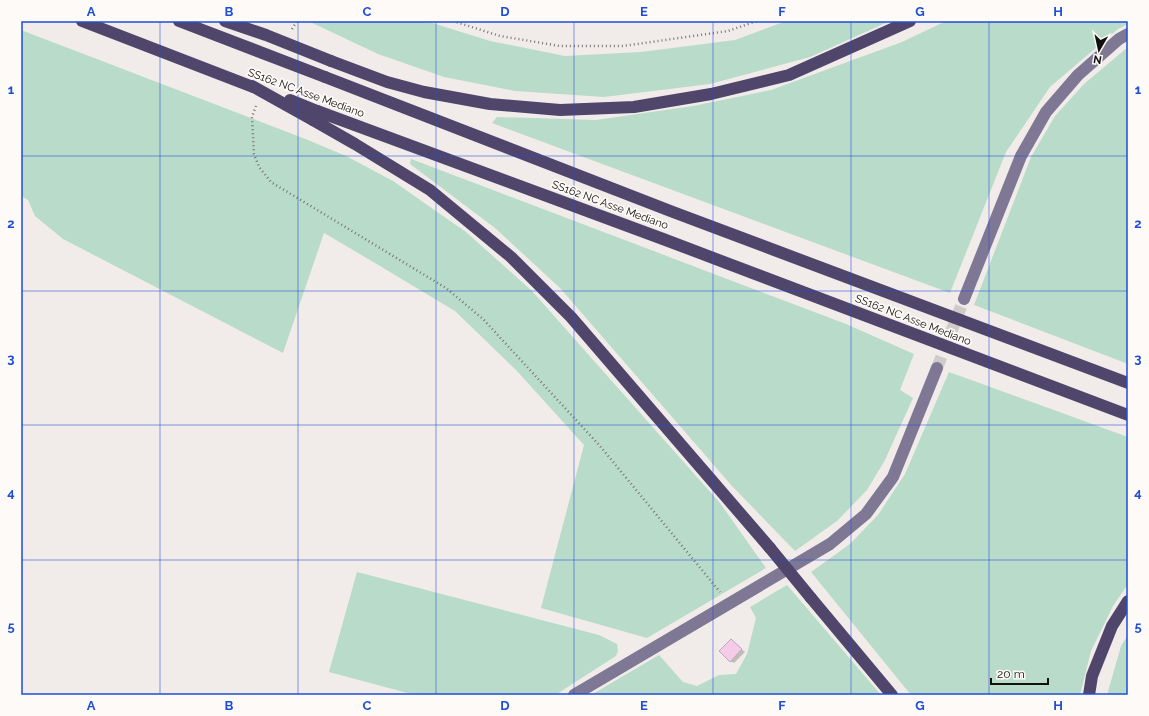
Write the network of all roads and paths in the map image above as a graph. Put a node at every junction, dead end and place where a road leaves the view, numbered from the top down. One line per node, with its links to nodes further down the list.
1 (82, 21): 11 (highway, SS162 NC Asse Mediano, bridge)
2 (180, 21): 14 (highway, SS162 NC Asse Mediano, bridge)
3 (225, 21): 7 (highway, bridge)
4 (297, 21): 8 (path)
5 (453, 21): 6 (path)
6 (757, 21)
7 (910, 21)
8 (289, 33)
9 (1128, 34): 12 (street)
10 (256, 103): 17 (path)
11 (315, 115): 15 (highway, SS162 NC Asse Mediano); 19 (highway, bridge)
12 (964, 299)
13 (937, 368): 17 (street)
14 (1128, 383)
15 (1128, 415)
16 (1128, 600): 20 (highway)
17 (730, 604): 18 (street)
18 (574, 695)
19 (892, 695)
20 (1089, 695)

